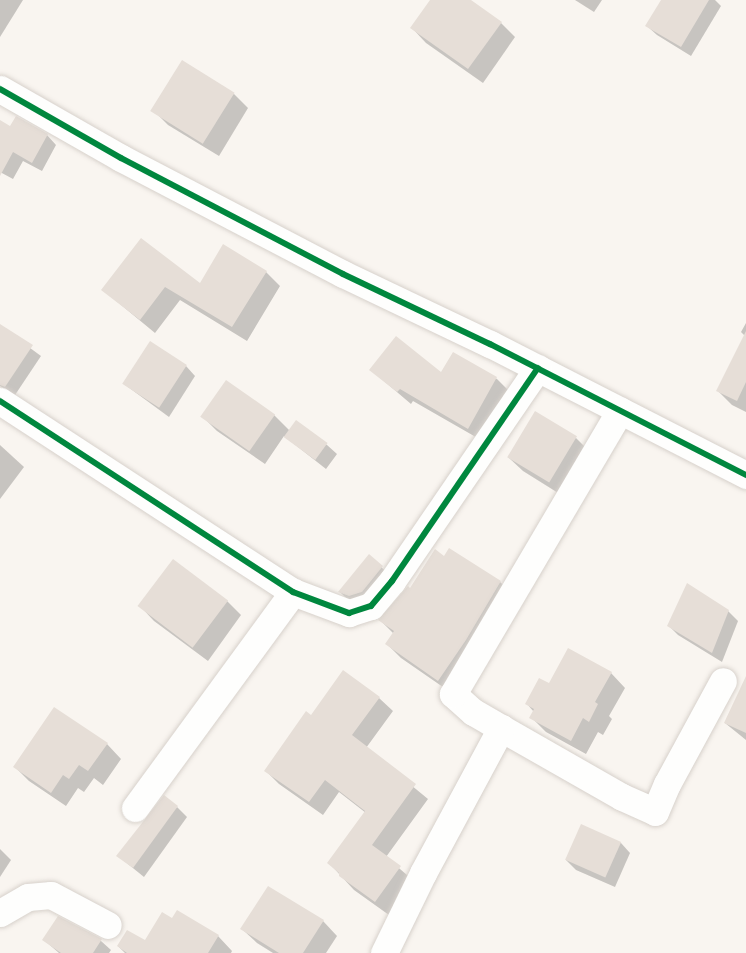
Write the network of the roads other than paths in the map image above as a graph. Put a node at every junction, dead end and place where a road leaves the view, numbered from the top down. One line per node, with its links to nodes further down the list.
1 (0, 89): 2 (street)
2 (538, 368): 4 (street); 6 (street)
3 (0, 401): 6 (street)
4 (620, 410): 5 (street); 8 (street)
5 (746, 475)
6 (293, 592): 9 (street)
7 (723, 681): 8 (street)
8 (501, 728): 12 (street)
9 (135, 808)
10 (0, 913): 11 (street)
11 (108, 925)
12 (384, 953)

